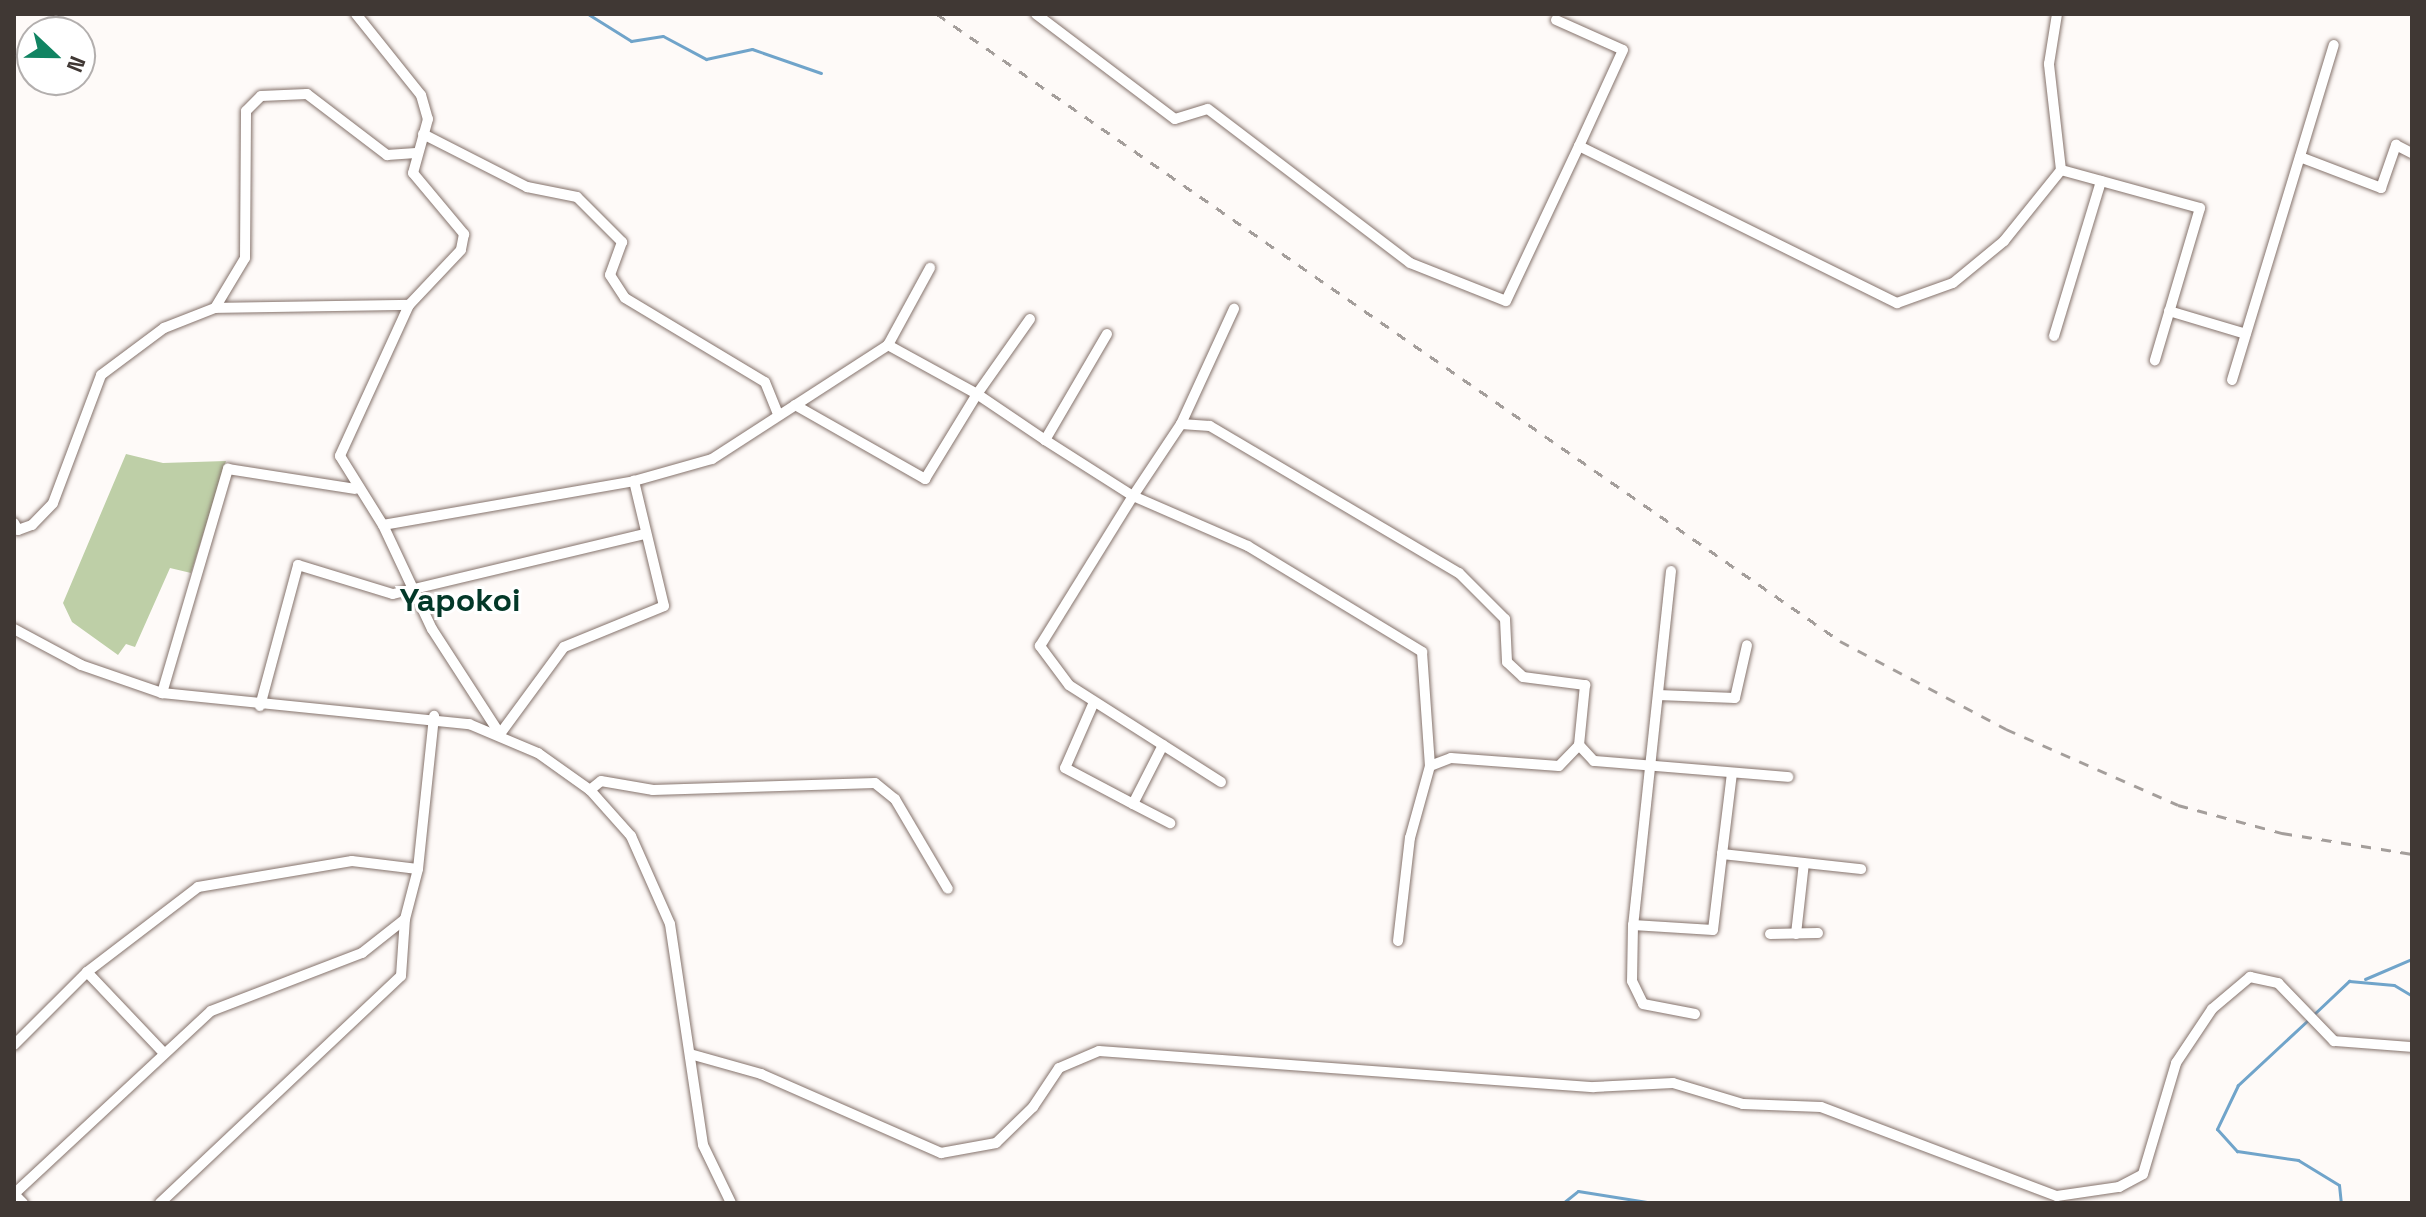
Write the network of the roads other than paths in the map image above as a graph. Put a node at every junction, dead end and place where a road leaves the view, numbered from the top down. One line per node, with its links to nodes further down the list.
1 (356, 14): 6 (street)
2 (1036, 14): 7 (street)
3 (2057, 14): 11 (street)
4 (1556, 20): 7 (street)
5 (2334, 45): 10 (street)
6 (423, 134): 8 (street); 27 (street)
7 (1579, 146): 11 (street)
8 (416, 153): 14 (street); 15 (street)
9 (2412, 153): 10 (street)
10 (2300, 157): 20 (street)
11 (2061, 170): 12 (street)
12 (2101, 181): 17 (street); 21 (street)
13 (930, 268): 22 (street)
14 (409, 305): 15 (street); 31 (street)
15 (215, 308): 33 (street)
16 (1234, 309): 28 (street)
17 (2169, 311): 20 (street); 23 (street)
18 (1030, 319): 25 (street)
19 (1107, 334): 29 (street)
20 (2246, 334): 24 (street)
21 (2054, 336)
22 (888, 345): 25 (street); 26 (street)
23 (2155, 360)
24 (2232, 380)
25 (977, 394): 26 (street); 29 (street)
26 (795, 405): 27 (street)
27 (778, 415): 30 (street)
28 (1181, 424): 32 (street); 47 (street)
29 (1045, 440): 32 (street)
30 (634, 481): 34 (street); 35 (street)
31 (355, 489): 34 (street); 40 (street)
32 (1133, 496): 42 (street); 48 (street)
33 (14, 523)
34 (383, 525): 37 (street)
35 (644, 534): 37 (street); 45 (street)
36 (1671, 571): 41 (street)
37 (409, 588): 43 (street); 45 (street)
38 (14, 629): 40 (street)
39 (1747, 645): 41 (street)
40 (162, 693): 43 (street)
41 (1658, 695): 49 (street)
42 (1094, 702): 46 (street); 54 (street)
43 (260, 706): 44 (street)
44 (434, 716): 45 (street); 58 (street)
45 (500, 734): 53 (street)
46 (1163, 745): 52 (street); 54 (street)
47 (1579, 745): 48 (street); 49 (street)
48 (1430, 766): 66 (street)
49 (1650, 766): 50 (street); 62 (street)
50 (1732, 773): 51 (street); 56 (street)
51 (1788, 777)
52 (1221, 782)
53 (590, 790): 60 (street); 72 (street)
54 (1133, 804): 55 (street)
55 (1170, 823)
56 (1722, 854): 57 (street); 62 (street)
57 (1804, 863): 59 (street); 65 (street)
58 (418, 869): 61 (street); 67 (street)
59 (1861, 869)
60 (948, 889)
61 (405, 919): 71 (street); 75 (street)
62 (1633, 925): 68 (street)
63 (1818, 933): 65 (street)
64 (1770, 934): 65 (street)
65 (1796, 934)
66 (1398, 941)
67 (87, 972): 69 (street); 71 (street)
68 (1695, 1014)
69 (14, 1045)
70 (2412, 1047): 72 (street)
71 (164, 1053): 73 (street)
72 (690, 1054): 76 (street)
73 (14, 1194): 74 (street)
74 (23, 1203)
75 (160, 1203)
76 (731, 1203)

